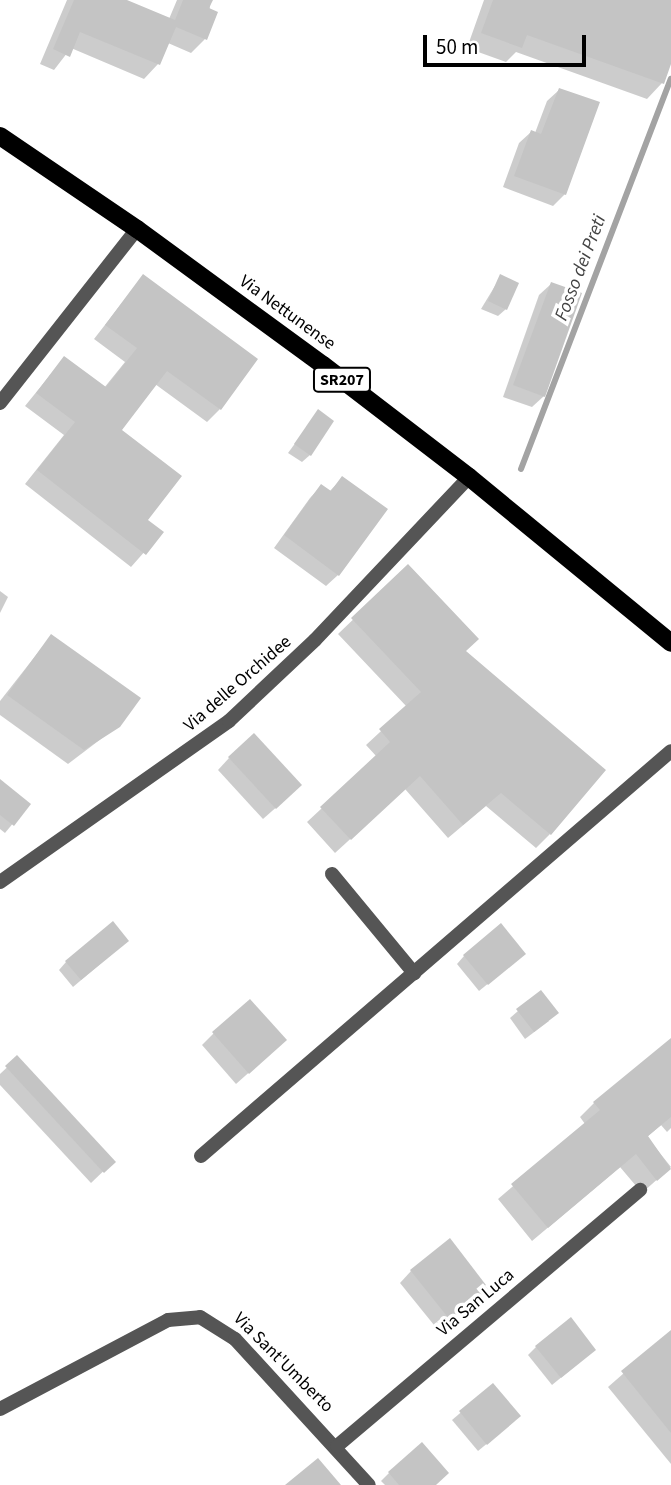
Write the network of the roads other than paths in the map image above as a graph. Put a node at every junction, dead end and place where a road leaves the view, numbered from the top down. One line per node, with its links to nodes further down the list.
1 (0, 136): 2 (main road, Via Nettunense / SR207)
2 (137, 229): 3 (street); 4 (main road, Via Nettunense / SR207)
3 (0, 403)
4 (469, 477): 5 (main road, Via Nettunense / SR207); 8 (street, Via delle Orchidee)
5 (671, 643)
6 (671, 751): 9 (street)
7 (332, 874): 9 (street)
8 (0, 882)
9 (414, 973): 10 (street)
10 (201, 1156)
11 (640, 1190): 13 (street, Via San Luca)
12 (0, 1409): 13 (street, Via Sant'Umberto)
13 (337, 1446): 14 (street, Via Sant'Umberto)
14 (369, 1485)

